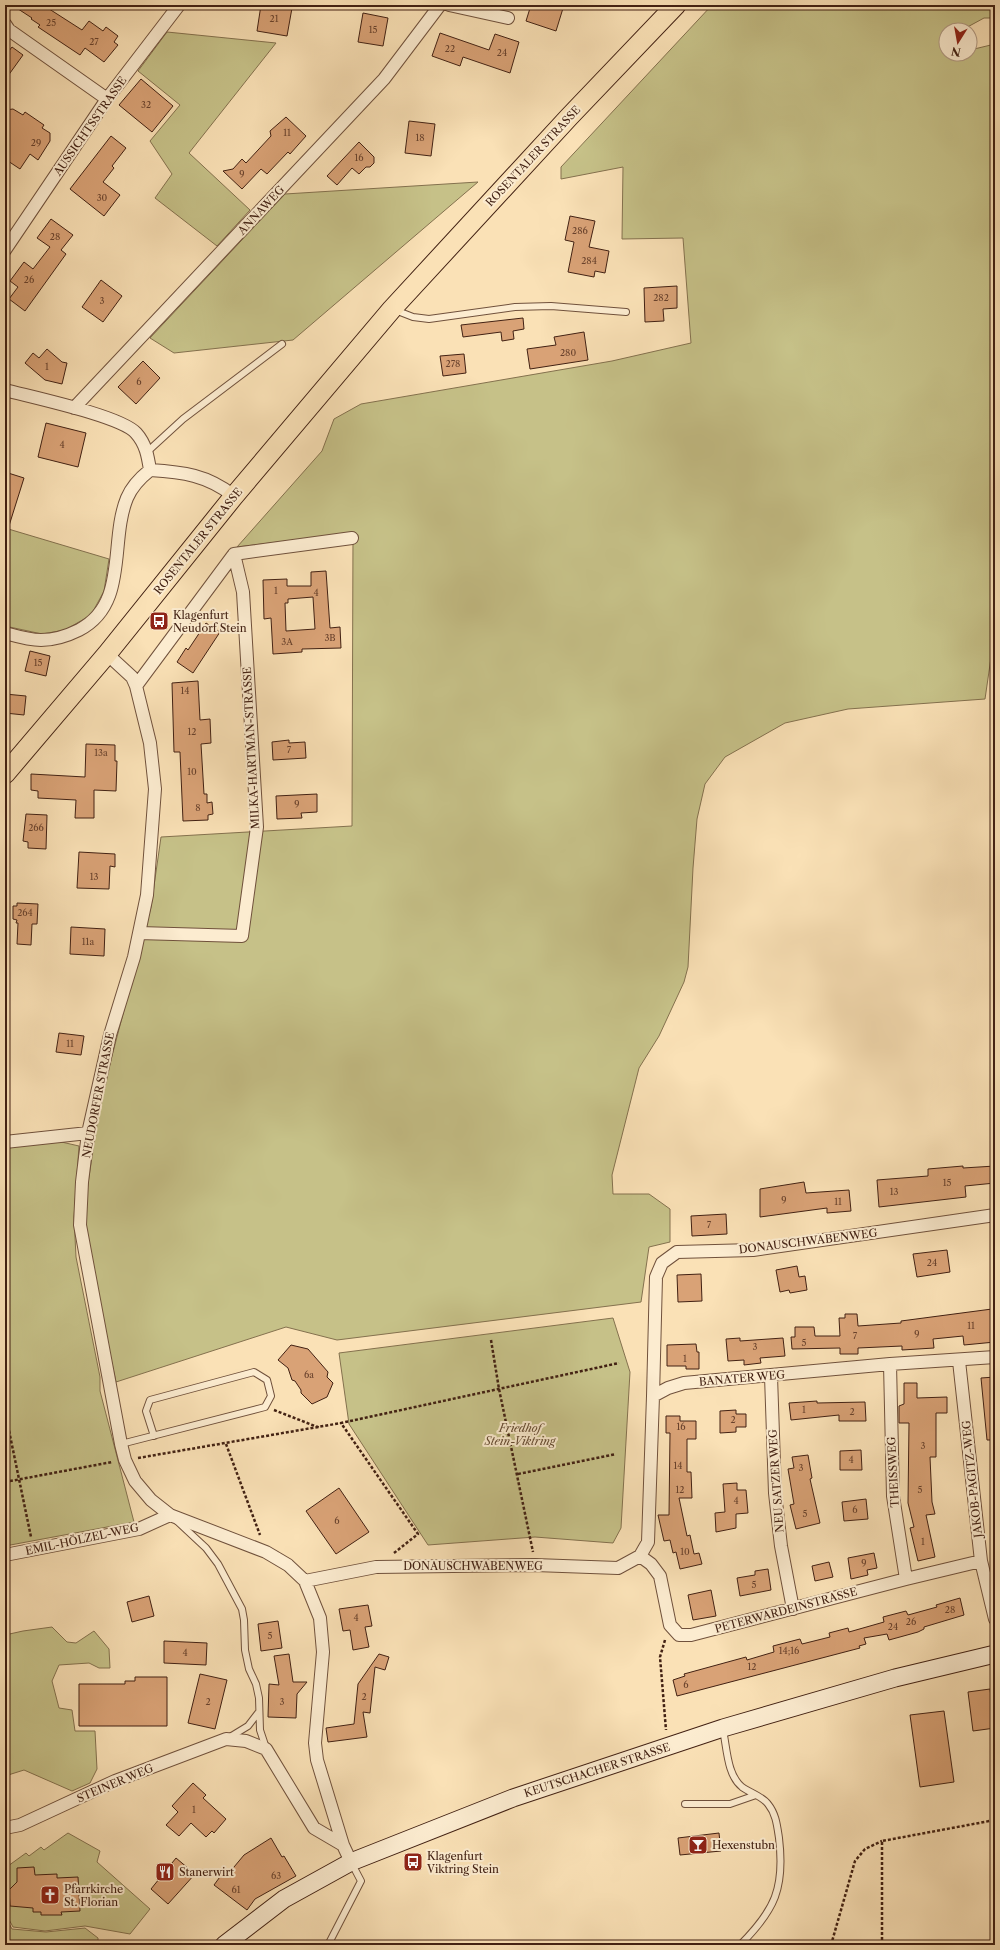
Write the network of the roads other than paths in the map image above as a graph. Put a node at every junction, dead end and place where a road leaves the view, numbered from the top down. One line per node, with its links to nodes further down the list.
1 (180, 5): 7 (street, AUSSICHTSSTRASSE)
2 (440, 5): 13 (street, ANNAWEG)
3 (449, 5): 5 (street)
4 (676, 5): 9 (main road, ROSENTALER STRASSE)
5 (508, 18)
6 (5, 24): 7 (street)
7 (107, 99): 8 (street, AUSSICHTSSTRASSE)
8 (5, 250)
9 (392, 309): 10 (lane); 16 (main road, ROSENTALER STRASSE)
10 (626, 312)
11 (282, 344): 14 (lane)
12 (5, 390): 13 (street)
13 (74, 408): 14 (street)
14 (147, 452): 15 (street)
15 (150, 470): 16 (street); 19 (street)
16 (234, 496): 20 (main road, ROSENTALER STRASSE)
17 (352, 538): 18 (street)
18 (234, 554): 21 (street); 23 (street, MILKA-HARTMAN-STRASSE)
19 (5, 633)
20 (107, 654): 21 (street, NEUDORFER STRASSE); 22 (main road, ROSENTALER STRASSE)
21 (136, 686): 23 (street, NEUDORFER STRASSE)
22 (5, 774)
23 (140, 933): 24 (street, NEUDORFER STRASSE)
24 (88, 1133): 25 (street); 33 (street, NEUDORFER STRASSE)
25 (5, 1142)
26 (995, 1215): 31 (street, DONAUSCHWABENWEG)
27 (995, 1358): 28 (street, BANATER WEG)
28 (958, 1361): 29 (street, BANATER WEG); 37 (street, JAKOB-PAGITZ-WEG)
29 (890, 1364): 30 (street, BANATER WEG); 38 (street, THEISSWEG)
30 (772, 1376): 31 (street, BANATER WEG); 40 (street, NEU SATZER WEG)
31 (653, 1396): 36 (street)
32 (154, 1436): 32 (lane); 33 (lane)
33 (121, 1444): 34 (street, NEUDORFER STRASSE)
34 (170, 1514): 35 (street, EMIL-HÖLZEL-WEG); 39 (street); 43 (lane)
35 (5, 1555)
36 (640, 1556): 39 (street, DONAUSCHWABENWEG); 40 (street, PETERWARDEINSTRASSE)
37 (981, 1561): 38 (street, PETERWARDEINSTRASSE); 41 (street, JAKOB-PAGITZ-WEG)
38 (906, 1579): 40 (street, PETERWARDEINSTRASSE)
39 (304, 1581): 50 (street)
40 (793, 1609)
41 (994, 1613)
42 (995, 1654): 44 (main road, KEUTSCHACHER STRASSE)
43 (258, 1713): 45 (lane, STEINER WEG); 46 (lane)
44 (723, 1728): 47 (lane); 51 (main road, KEUTSCHACHER STRASSE)
45 (226, 1739): 46 (street, STEINER WEG); 49 (street, STEINER WEG)
46 (266, 1749): 50 (street)
47 (756, 1795): 48 (lane); 54 (lane)
48 (686, 1804)
49 (5, 1828)
50 (344, 1845): 51 (street)
51 (351, 1862): 52 (main road, KEUTSCHACHER STRASSE); 53 (lane)
52 (224, 1945)
53 (328, 1945)
54 (740, 1945)

